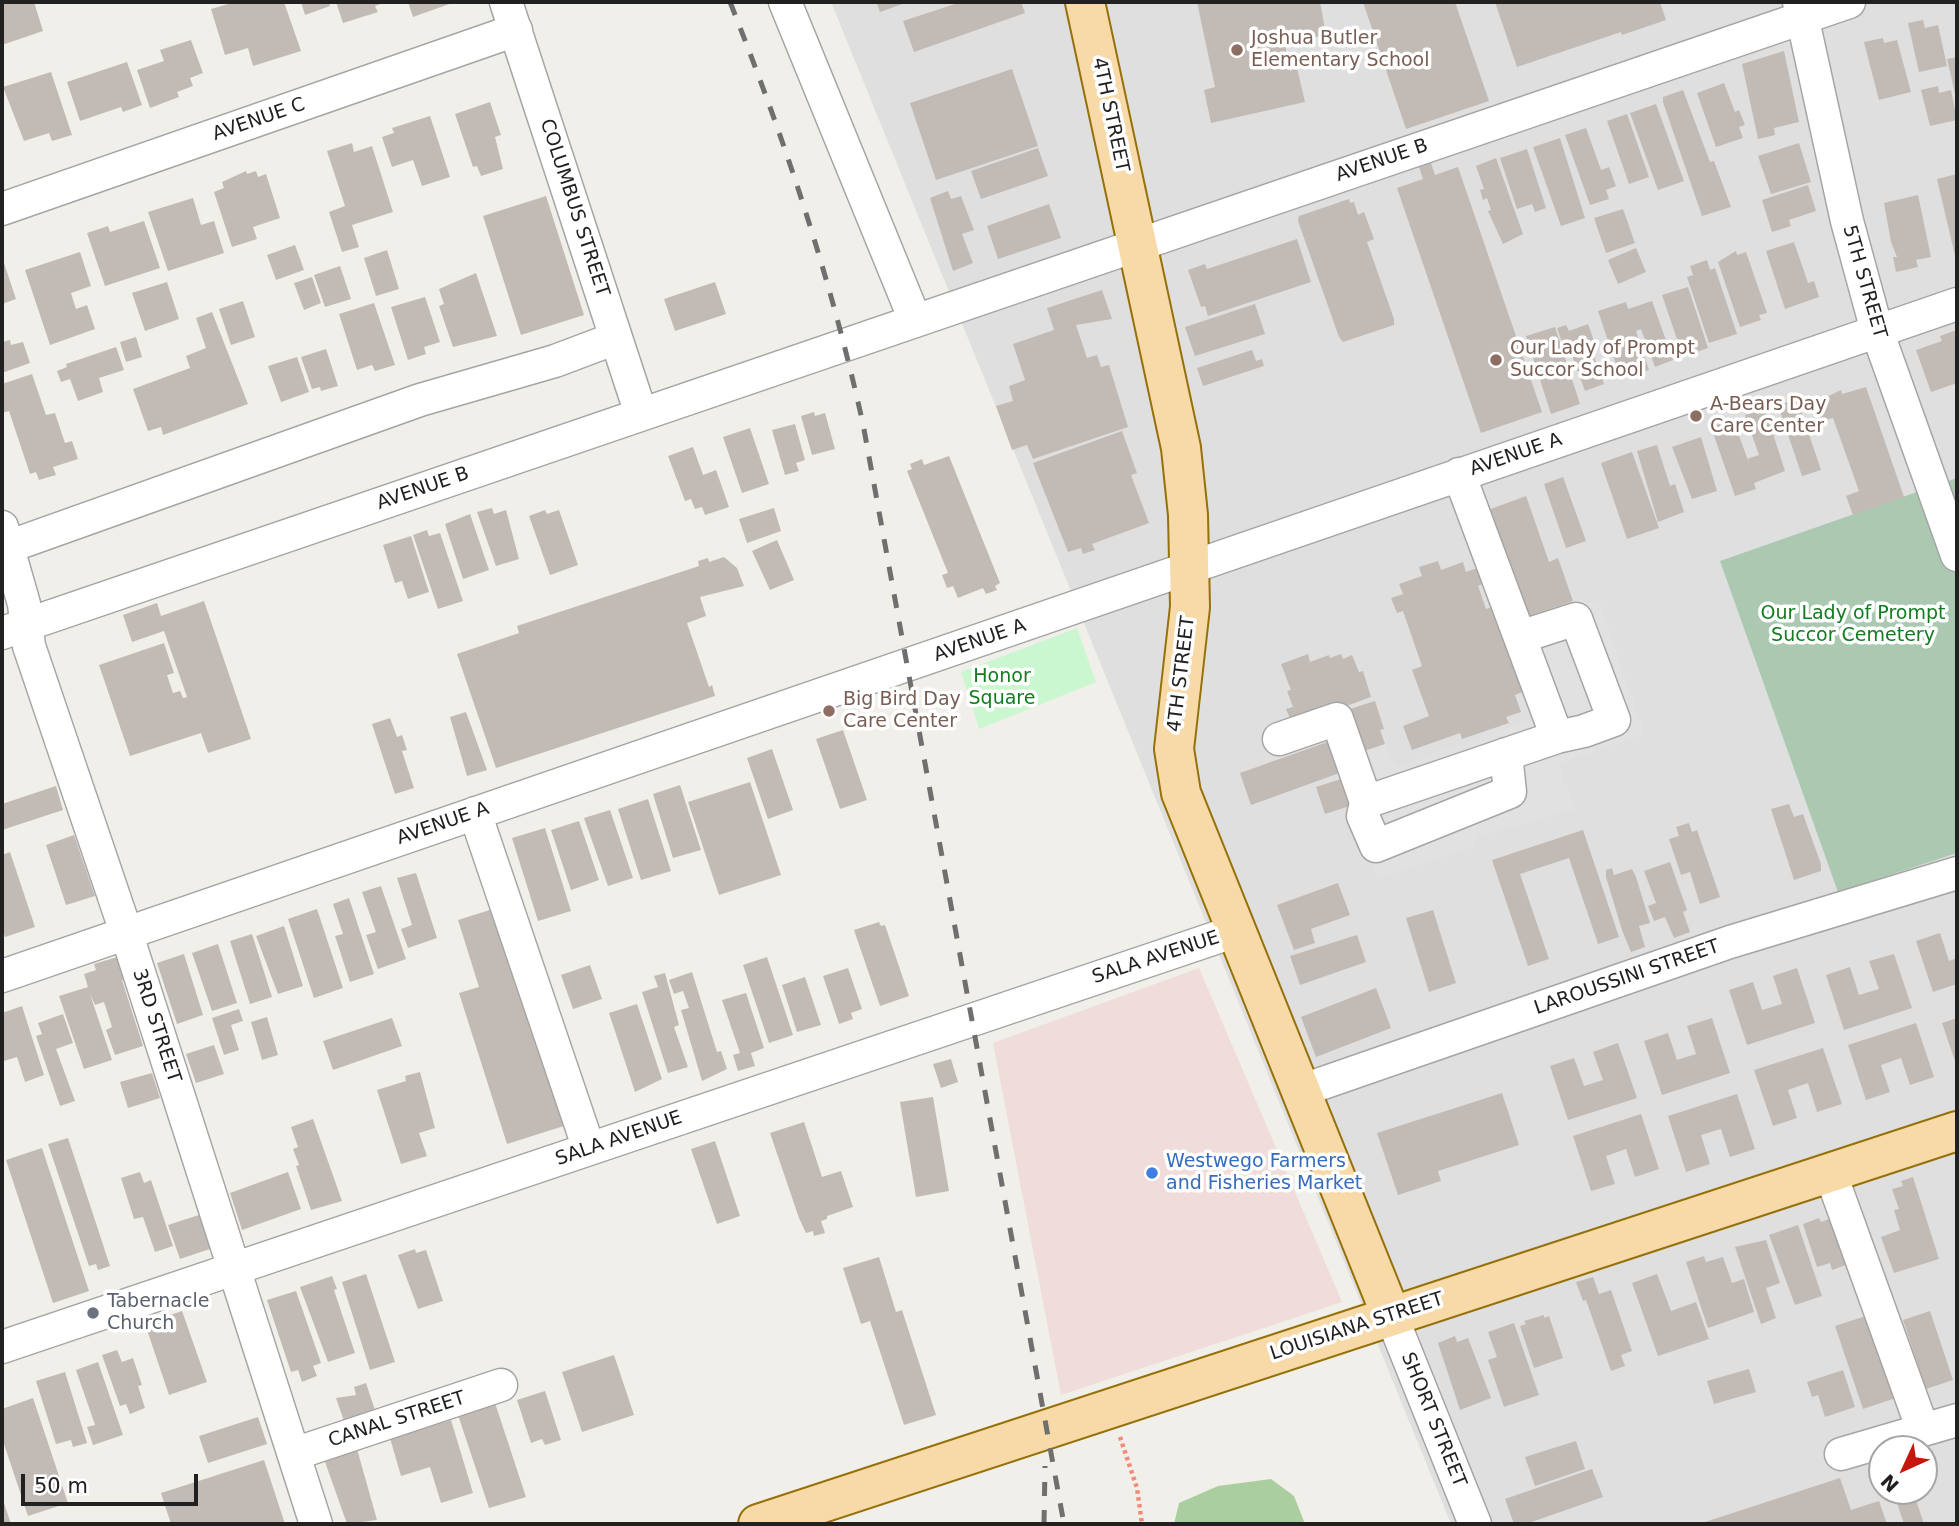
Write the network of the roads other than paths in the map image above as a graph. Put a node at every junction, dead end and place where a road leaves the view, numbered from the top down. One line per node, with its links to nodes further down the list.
1 (785, 2): 9 (street)
2 (1085, 2): 7 (main road, 4TH STREET)
3 (1849, 2): 4 (street, AVENUE B)
4 (1801, 10): 7 (street, AVENUE B); 10 (street, 5TH STREET)
5 (511, 16): 6 (street, AVENUE C); 11 (street, COLUMBUS STREET)
6 (2, 209)
7 (1138, 244): 9 (street, AVENUE B); 16 (main road, 4TH STREET)
8 (1957, 304): 10 (street, AVENUE A)
9 (915, 320): 12 (street, AVENUE B)
10 (1877, 331): 13 (street, AVENUE A); 15 (street, 5TH STREET)
11 (616, 338): 12 (street, COLUMBUS STREET); 14 (street)
12 (641, 414): 17 (street, AVENUE B)
13 (1459, 474): 16 (street, AVENUE A); 18 (street)
14 (3, 541): 17 (street, 3RD STREET)
15 (1957, 555)
16 (1189, 567): 23 (street, AVENUE A); 25 (main road, 4TH STREET)
17 (14, 629): 26 (street, 3RD STREET)
18 (1520, 637): 19 (street); 19 (street)
19 (1558, 737): 21 (street)
20 (1279, 740): 22 (street)
21 (1506, 754): 22 (street); 22 (street)
22 (1366, 802)
23 (475, 813): 26 (street, AVENUE A); 30 (street)
24 (1957, 873): 28 (street, LAROUSSINI STREET)
25 (1236, 931): 28 (main road, 4TH STREET); 30 (street, SALA AVENUE)
26 (126, 932): 27 (street, AVENUE A); 32 (street, 3RD STREET)
27 (2, 976)
28 (1300, 1091): 33 (main road, 4TH STREET)
29 (1957, 1133): 31 (main road, LOUISIANA STREET)
30 (589, 1149): 32 (street, SALA AVENUE)
31 (1830, 1172): 33 (main road, LOUISIANA STREET); 37 (street)
32 (235, 1269): 34 (street, SALA AVENUE); 38 (street, 3RD STREET)
33 (1391, 1315): 41 (main road, LOUISIANA STREET); 42 (street, SHORT STREET)
34 (2, 1347)
35 (501, 1385): 38 (street, CANAL STREET)
36 (1957, 1420): 37 (street)
37 (1923, 1430): 39 (street)
38 (294, 1454): 40 (street, 3RD STREET)
39 (1841, 1454)
40 (316, 1524)
41 (758, 1524)
42 (1475, 1524)

